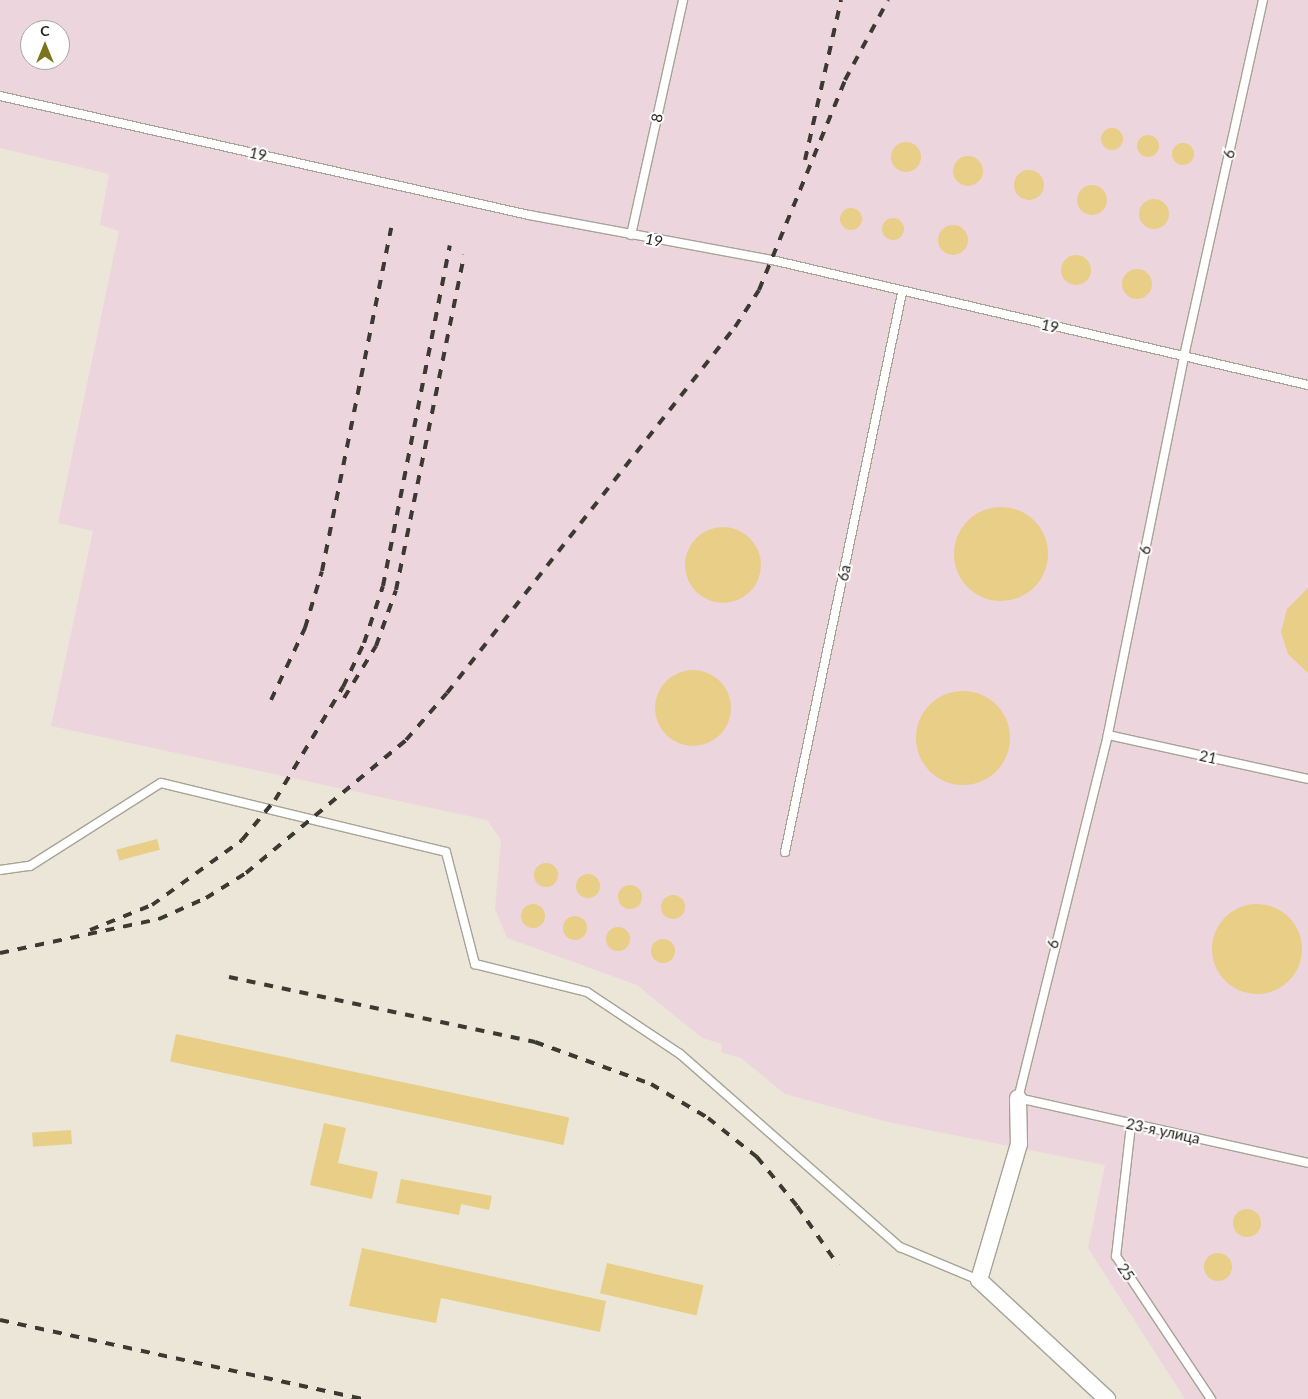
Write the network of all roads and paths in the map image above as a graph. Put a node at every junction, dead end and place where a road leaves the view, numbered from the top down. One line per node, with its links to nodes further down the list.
1 (683, 0): 4 (lane, 8 / 8)
2 (1263, 0): 6 (lane, 6 / 6)
3 (0, 96): 4 (lane, 19)
4 (631, 235): 5 (lane, 19)
5 (902, 293): 6 (lane, 19); 10 (lane, 6a / 6a)
6 (1184, 357): 7 (lane, 19); 8 (lane, 6 / 6)
7 (1308, 385)
8 (1108, 735): 9 (lane, 21 / 21); 12 (lane, 6 / 6)
9 (1308, 779)
10 (785, 852)
11 (0, 870): 15 (lane)
12 (1018, 1098): 13 (lane, 23-я улица); 15 (street)
13 (1131, 1125): 14 (lane, 23-я улица); 17 (lane, 25 / 25)
14 (1308, 1163)
15 (979, 1280): 16 (street)
16 (1107, 1399)
17 (1211, 1399)

